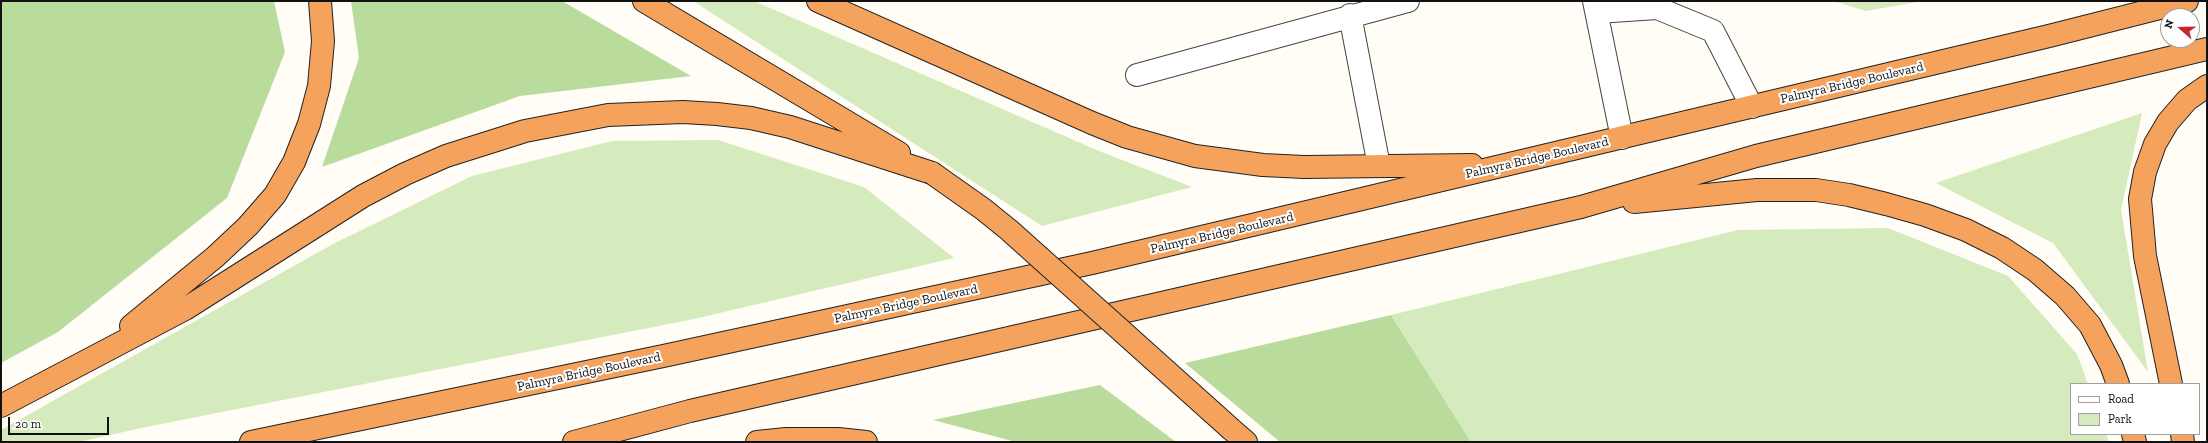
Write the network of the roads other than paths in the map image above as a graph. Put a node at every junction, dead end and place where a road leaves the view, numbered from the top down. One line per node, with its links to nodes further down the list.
1 (320, 1): 17 (highway)
2 (644, 1): 15 (highway)
3 (818, 1): 14 (highway)
4 (1408, 1): 7 (lane)
5 (2187, 1): 11 (highway, Palmyra Bridge Boulevard)
6 (1596, 7): 11 (lane); 12 (lane)
7 (1350, 15): 9 (lane); 14 (lane)
8 (2207, 49): 16 (highway)
9 (1137, 75)
10 (2207, 86): 19 (highway)
11 (1752, 107): 12 (highway, Palmyra Bridge Boulevard)
12 (1622, 138): 13 (highway, Palmyra Bridge Boulevard)
13 (1513, 164): 14 (highway); 22 (highway, Palmyra Bridge Boulevard)
14 (1379, 166)
15 (932, 173): 17 (highway); 21 (highway, bridge)
16 (1581, 207): 18 (highway); 23 (highway)
17 (91, 359): 20 (highway)
18 (2118, 383)
19 (2172, 383)
20 (1, 406)
21 (1238, 435)
22 (251, 442)
23 (574, 442)
24 (757, 442): 25 (highway)
25 (866, 442)

